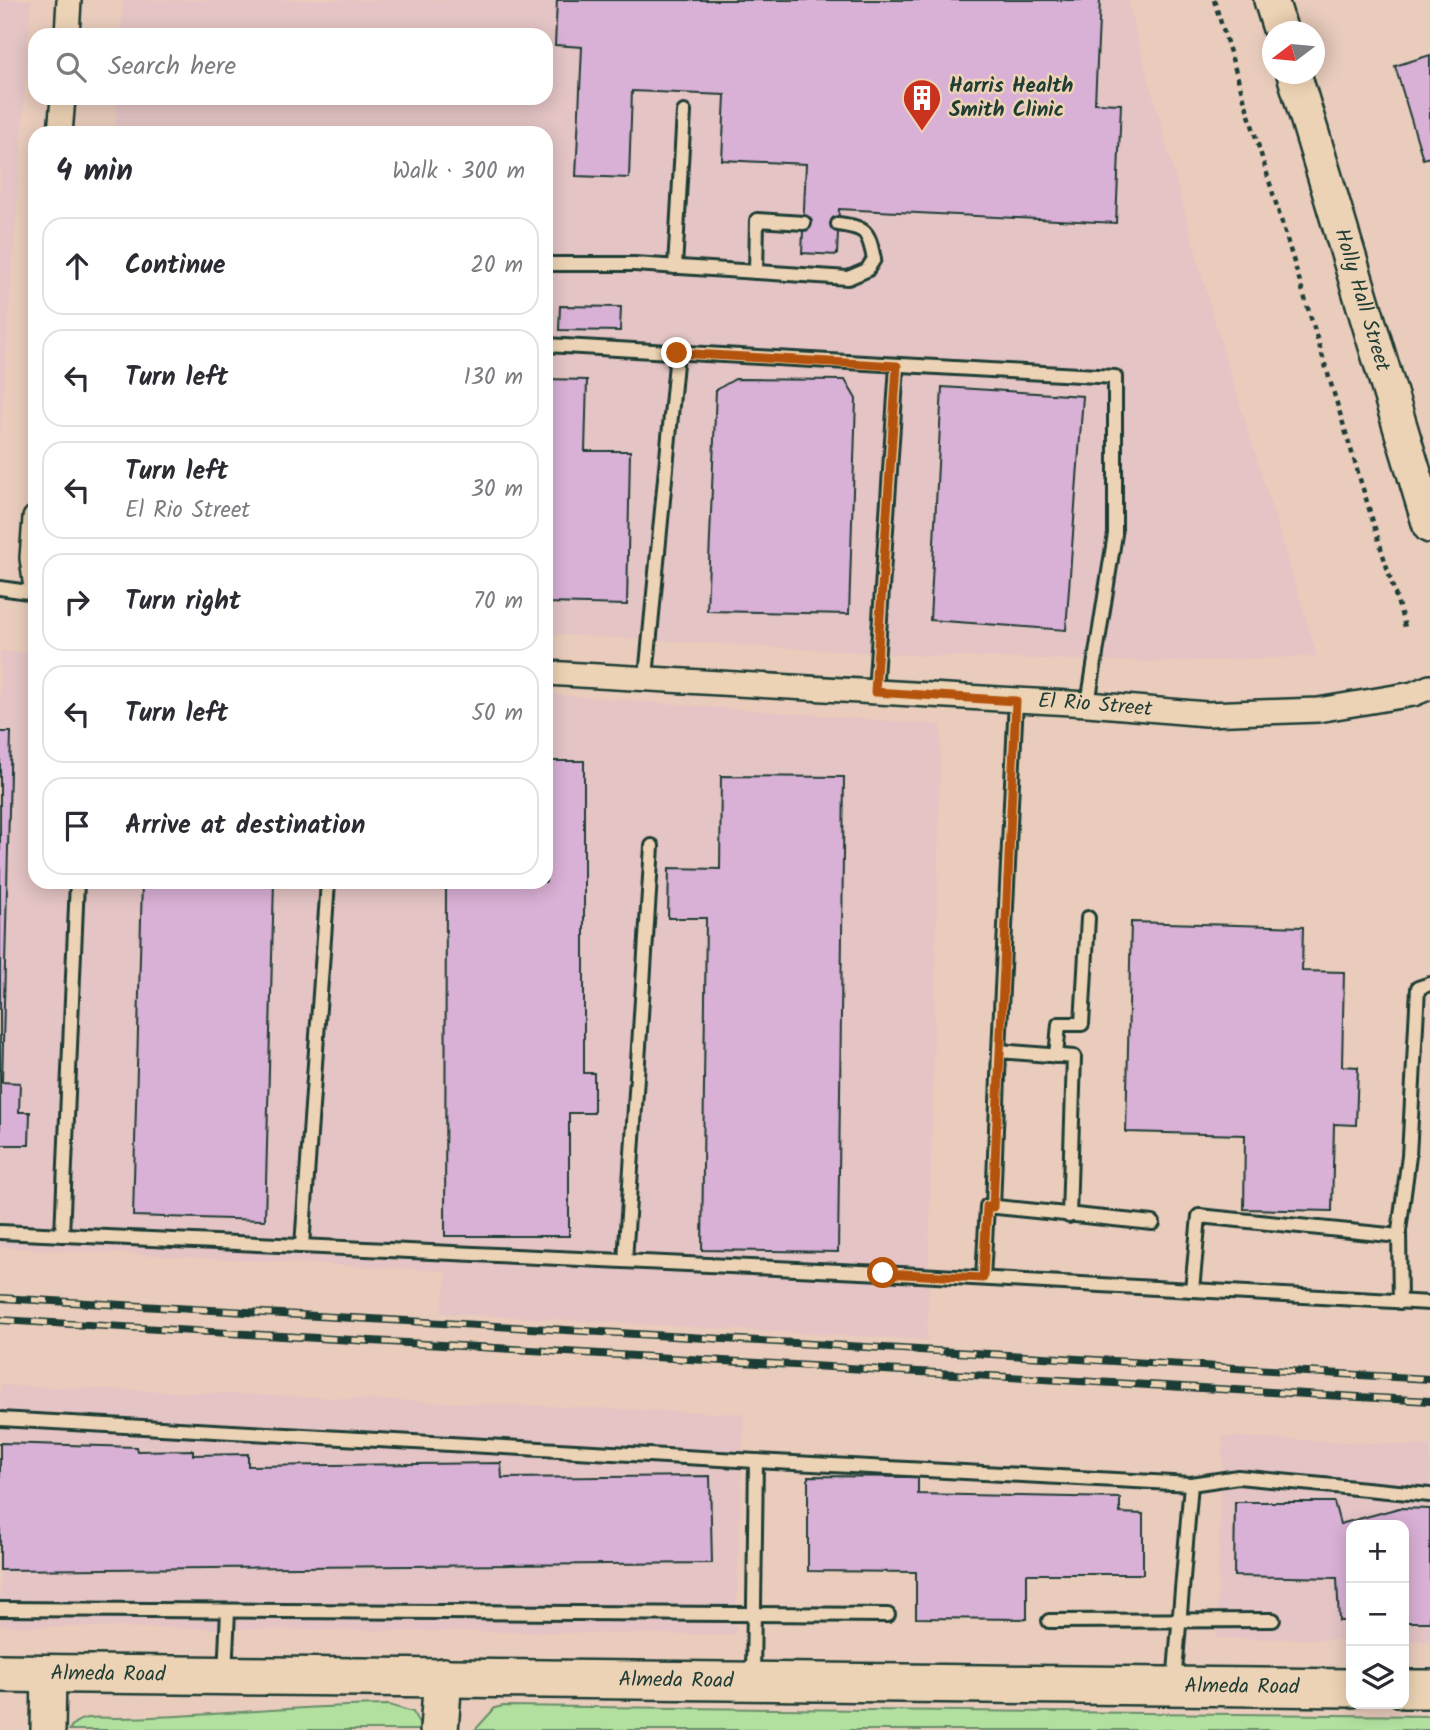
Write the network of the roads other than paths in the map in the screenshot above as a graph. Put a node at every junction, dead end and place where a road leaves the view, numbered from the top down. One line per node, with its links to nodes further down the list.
1 (69, 0): 4 (street)
2 (1271, 0): 3 (street)
3 (1278, 21)
4 (67, 28)
5 (1297, 84): 17 (street, Holly Hall Street)
6 (62, 105): 8 (street)
7 (684, 112): 12 (lane)
8 (60, 126)
9 (804, 223): 13 (lane)
10 (838, 224): 13 (lane)
11 (553, 264): 12 (lane)
12 (675, 267): 13 (lane)
13 (755, 272)
14 (553, 345): 15 (lane)
15 (677, 353): 16 (lane); 21 (lane)
16 (897, 366): 23 (lane); 25 (lane)
17 (1430, 526)
18 (0, 588): 19 (lane)
19 (28, 592)
20 (553, 673): 21 (street, El Rio Street)
21 (646, 677): 23 (street, El Rio Street)
22 (1430, 687): 25 (street, El Rio Street)
23 (875, 692): 24 (street, El Rio Street)
24 (1016, 701): 25 (street, El Rio Street); 31 (lane)
25 (1088, 704)
26 (652, 846): 40 (lane)
27 (77, 889): 37 (lane)
28 (328, 889): 39 (lane)
29 (1088, 918): 32 (lane)
30 (1430, 985): 38 (lane)
31 (999, 1051): 32 (lane); 33 (lane)
32 (1056, 1056): 34 (lane)
33 (993, 1207): 34 (lane); 41 (lane)
34 (1069, 1216): 35 (lane)
35 (1153, 1223)
36 (0, 1232): 37 (lane)
37 (62, 1235): 39 (lane)
38 (1399, 1236): 42 (lane); 43 (lane)
39 (302, 1246): 40 (lane)
40 (625, 1261): 41 (lane)
41 (983, 1278): 42 (lane)
42 (1192, 1290): 43 (lane)
43 (1400, 1302): 44 (lane)
44 (1430, 1303)
45 (0, 1419): 46 (lane)
46 (756, 1461): 47 (lane); 51 (lane)
47 (1191, 1484): 48 (lane); 55 (lane)
48 (1430, 1495)
49 (0, 1609): 50 (lane)
50 (228, 1611): 51 (lane); 58 (lane)
51 (754, 1615): 52 (lane); 60 (lane)
52 (888, 1615)
53 (1273, 1620): 55 (lane)
54 (1049, 1621): 55 (lane)
55 (1180, 1622): 61 (lane)
56 (0, 1673): 57 (main road, Almeda Road)
57 (49, 1673): 58 (main road, Almeda Road); 65 (street)
58 (225, 1675): 59 (main road, Almeda Road)
59 (443, 1677): 60 (main road, Almeda Road); 66 (main road)
60 (753, 1681): 61 (main road, Almeda Road)
61 (1174, 1686): 62 (main road, Almeda Road)
62 (1346, 1688)
63 (1409, 1689): 64 (main road)
64 (1430, 1689)
65 (48, 1730)
66 (439, 1730)

